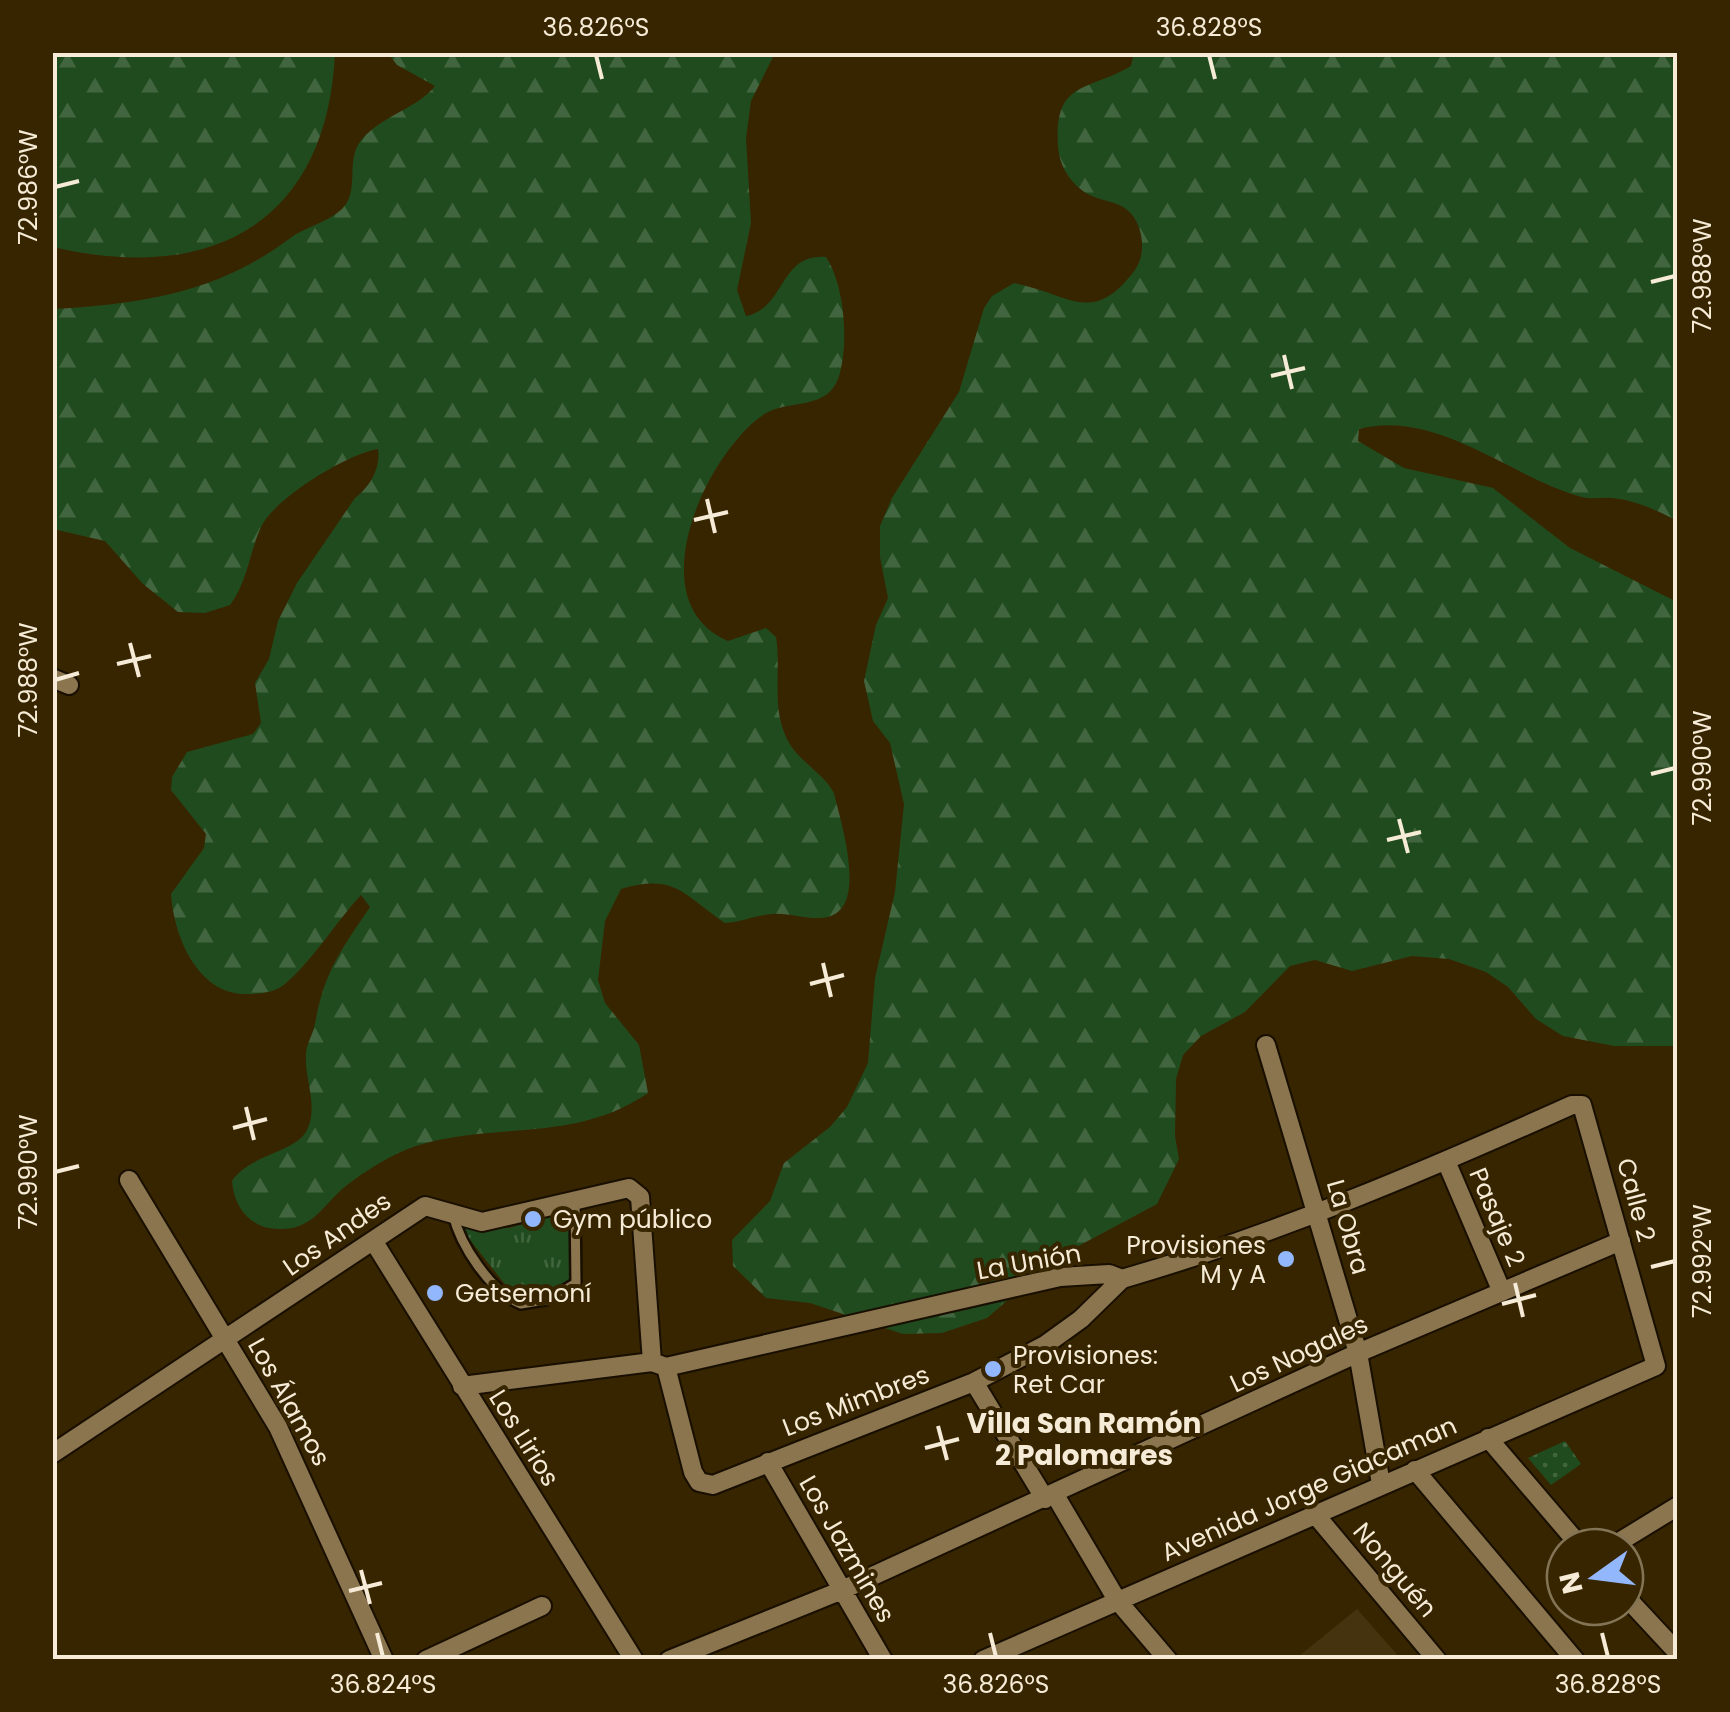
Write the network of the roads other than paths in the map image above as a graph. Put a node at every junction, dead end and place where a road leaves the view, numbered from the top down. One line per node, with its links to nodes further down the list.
1 (1266, 1045): 7 (street, La Obra)
2 (1582, 1105): 3 (street, La Unión); 8 (street, Calle 2)
3 (1446, 1162): 7 (street, La Unión); 11 (street, Pasaje 2)
4 (130, 1180): 12 (street, Los Álamos)
5 (574, 1197): 6 (street, Los Andes); 6 (lane); 14 (street, Los Andes)
6 (452, 1211): 9 (street, Los Andes)
7 (1318, 1212): 10 (street, La Unión); 13 (street, La Obra)
8 (1621, 1241): 11 (street, Los Nogales); 15 (street, Calle 2)
9 (374, 1242): 12 (street, Los Andes); 17 (street, Los Lirios)
10 (1122, 1278): 14 (street, La Unión); 16 (street, Los Mimbres)
11 (1502, 1292): 13 (street, Los Nogales)
12 (226, 1339): 19 (street, Los Andes); 33 (street, Los Álamos)
13 (1358, 1353): 22 (street, La Obra); 23 (street, Los Nogales)
14 (659, 1364): 17 (street, La Unión); 20 (street, Los Mimbres)
15 (1656, 1366): 18 (street, Avenida Jorge Giacaman)
16 (974, 1382): 20 (street, Los Mimbres); 23 (street)
17 (462, 1386): 35 (street, Los Lirios)
18 (1488, 1438): 21 (street, Avenida Jorge Giacaman); 26 (street)
19 (52, 1454)
20 (768, 1462): 28 (street, Los Jazmines)
21 (1415, 1470): 22 (street, Avenida Jorge Giacaman); 41 (street)
22 (1381, 1484): 25 (street, Avenida Jorge Giacaman)
23 (1050, 1497): 28 (street, Los Nogales); 29 (street)
24 (1678, 1506): 27 (street)
25 (1314, 1513): 29 (street, Avenida Jorge Giacaman); 40 (street, Nonguén)
26 (1564, 1527)
27 (1644, 1527)
28 (840, 1591): 36 (street, Los Nogales); 37 (street, Los Jazmines)
29 (1116, 1600): 38 (street, Avenida Jorge Giacaman); 39 (street)
30 (542, 1606): 34 (street)
31 (1645, 1618): 32 (street)
32 (1678, 1653)
33 (384, 1660)
34 (426, 1660)
35 (634, 1660)
36 (670, 1660)
37 (883, 1660)
38 (983, 1660)
39 (1168, 1660)
40 (1437, 1660)
41 (1575, 1660)

